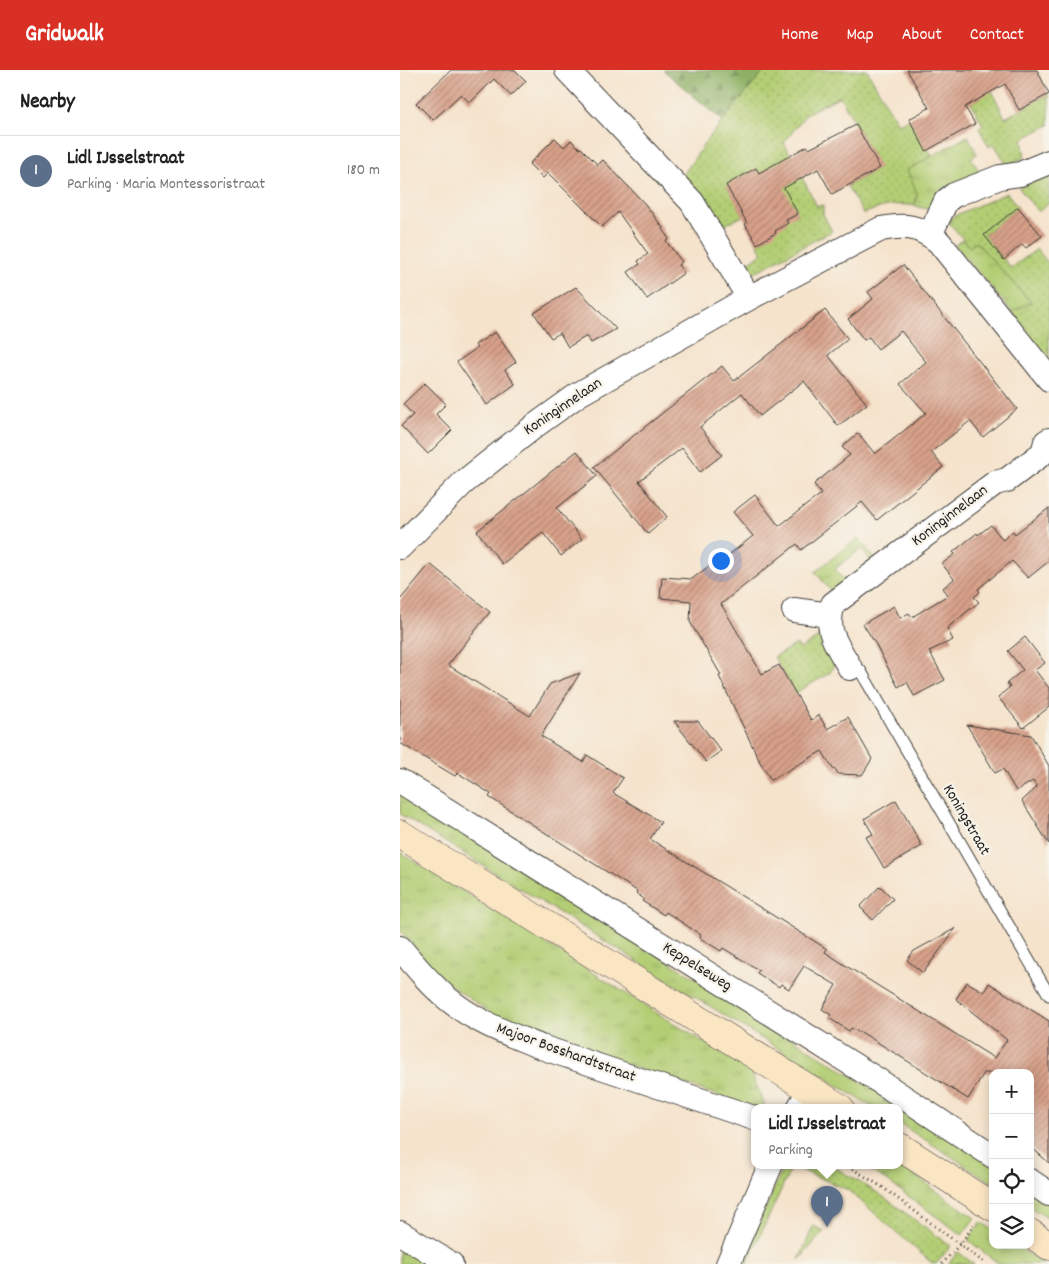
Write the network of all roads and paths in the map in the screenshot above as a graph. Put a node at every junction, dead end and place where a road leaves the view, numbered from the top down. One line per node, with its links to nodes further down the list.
1 (567, 70): 4 (street)
2 (1049, 162): 3 (street)
3 (930, 234): 4 (street, Koninginnelaan); 5 (street)
4 (749, 298): 7 (street, Koninginnelaan)
5 (1049, 379)
6 (1049, 440): 9 (street, Koninginnelaan)
7 (400, 547)
8 (794, 610): 9 (street)
9 (830, 615): 10 (street)
10 (850, 668): 14 (lane, Koningstraat)
11 (400, 781): 19 (street, Keppelseweg)
12 (400, 834): 15 (main road)
13 (400, 948): 17 (street, Majoor Bosshardtstraat)
14 (1049, 995)
15 (804, 1099): 16 (main road)
16 (824, 1104)
17 (751, 1117)
18 (903, 1149): 24 (main road)
19 (989, 1153)
20 (769, 1169): 31 (street)
21 (853, 1169): 28 (path)
22 (1034, 1184): 23 (street)
23 (1049, 1194)
24 (989, 1205)
25 (989, 1208): 28 (path)
26 (400, 1233): 30 (street)
27 (1034, 1236): 29 (main road)
28 (960, 1244): 32 (path); 33 (path)
29 (1049, 1246)
30 (451, 1264)
31 (728, 1264)
32 (942, 1264)
33 (986, 1264)

